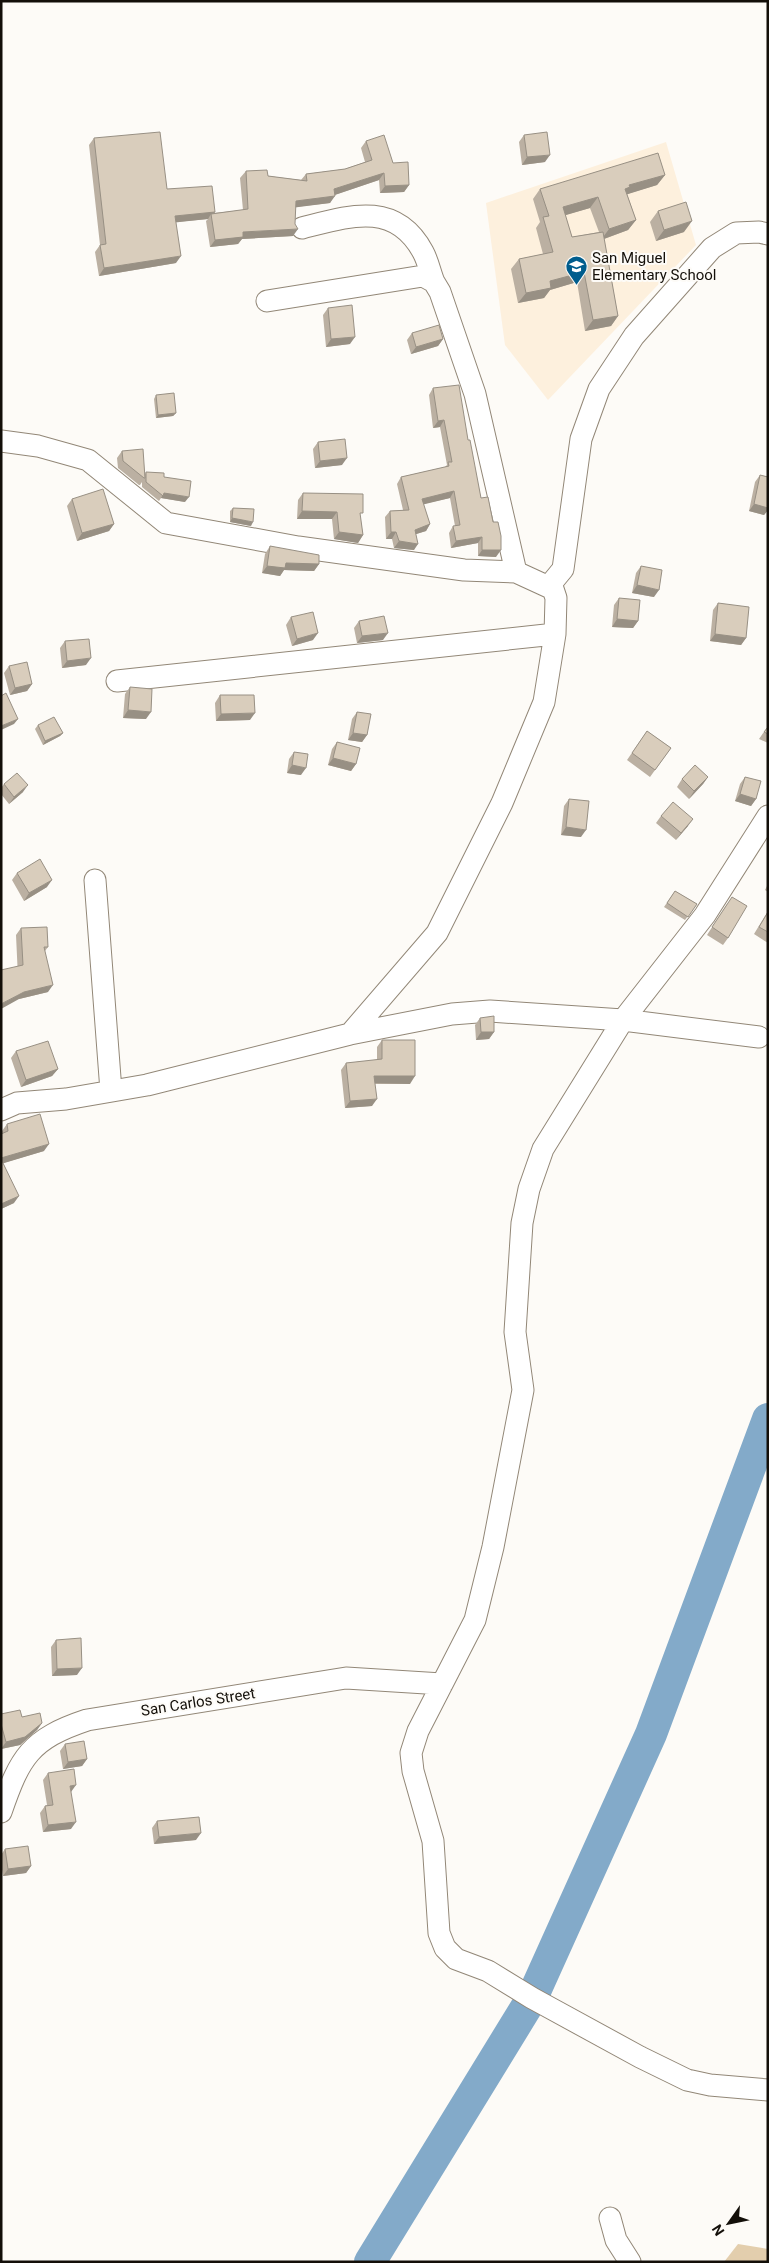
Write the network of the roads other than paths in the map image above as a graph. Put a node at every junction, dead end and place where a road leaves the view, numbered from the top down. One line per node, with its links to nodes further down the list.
1 (302, 228): 3 (street)
2 (768, 234): 7 (street)
3 (434, 282): 4 (street); 6 (street)
4 (267, 300)
5 (1, 441): 6 (street)
6 (516, 572): 7 (street)
7 (549, 586): 8 (street)
8 (555, 634): 9 (street); 13 (street)
9 (117, 681)
10 (768, 816): 12 (street)
11 (95, 880): 15 (street)
12 (623, 1020): 13 (street); 14 (street); 17 (street)
13 (350, 1034): 15 (street)
14 (759, 1037)
15 (111, 1091): 16 (street)
16 (1, 1110)
17 (442, 1684): 18 (street, San Carlos Street); 19 (street)
18 (1, 1812)
19 (768, 2090)
20 (610, 2218): 21 (street)
21 (630, 2262)

